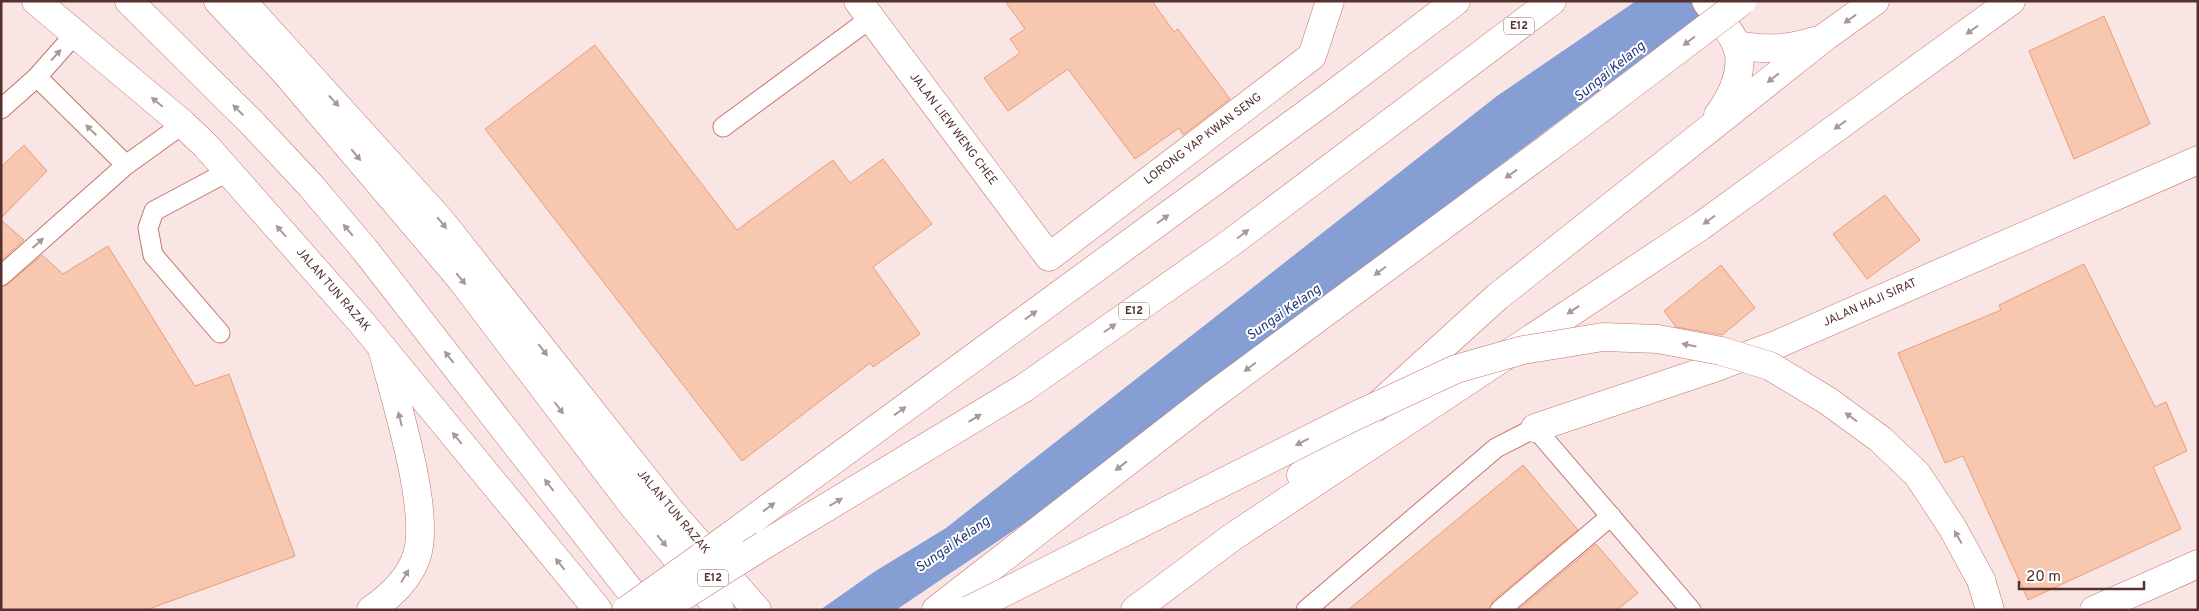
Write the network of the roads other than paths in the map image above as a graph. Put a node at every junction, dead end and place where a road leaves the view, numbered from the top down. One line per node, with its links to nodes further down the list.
1 (36, 1): 13 (main road, JALAN TUN RAZAK)
2 (129, 1): 36 (main road, one-way to 2)
3 (218, 1): 38 (main road, JALAN TUN RAZAK, one-way to 38, bridge)
4 (242, 1): 39 (main road, JALAN TUN RAZAK, one-way to 39, bridge)
5 (1330, 1): 24 (main road, LORONG YAP KWAN SENG)
6 (1456, 1): 35 (main road, one-way to 6, bridge)
7 (1552, 1): 37 (main road, E12, one-way to 7, bridge)
8 (1706, 1): 15 (main road)
9 (1742, 1): 40 (main road, one-way to 40, bridge)
10 (1874, 1): 14 (main road, one-way to 14)
11 (2011, 1): 30 (main road, one-way to 30, bridge)
12 (864, 10): 19 (lane); 24 (main road, JALAN LIEW WENG CHEE)
13 (75, 34): 16 (lane, one-way to 13); 18 (main road, JALAN TUN RAZAK, one-way to 13)
14 (1825, 37): 15 (main road); 20 (main road, one-way to 20)
15 (1736, 45): 20 (main road)
16 (37, 77): 17 (lane); 22 (lane, one-way to 16)
17 (1, 109)
18 (183, 124): 22 (lane); 23 (main road, JALAN TUN RAZAK)
19 (723, 127)
20 (1704, 133): 30 (main road, bridge)
21 (2198, 160): 28 (main road, JALAN HAJI SIRAT)
22 (126, 164): 25 (lane, one-way to 22)
23 (228, 171): 26 (lane); 27 (main road, JALAN TUN RAZAK, one-way to 23)
24 (1049, 257)
25 (1, 276)
26 (220, 333)
27 (382, 348): 32 (main road, JALAN TUN RAZAK, one-way to 27); 34 (main road, one-way to 27)
28 (1535, 428): 29 (lane); 43 (lane)
29 (1611, 516): 33 (lane); 44 (lane)
30 (1231, 538): 42 (main road)
31 (2198, 564): 46 (main road)
32 (594, 606)
33 (1686, 608)
34 (371, 610)
35 (627, 610)
36 (645, 610)
37 (660, 610)
38 (720, 610)
39 (757, 610)
40 (936, 610)
41 (970, 610): 45 (main road, one-way to 41, bridge)
42 (1135, 610)
43 (1306, 610)
44 (1500, 610)
45 (1990, 610)
46 (2094, 610)

